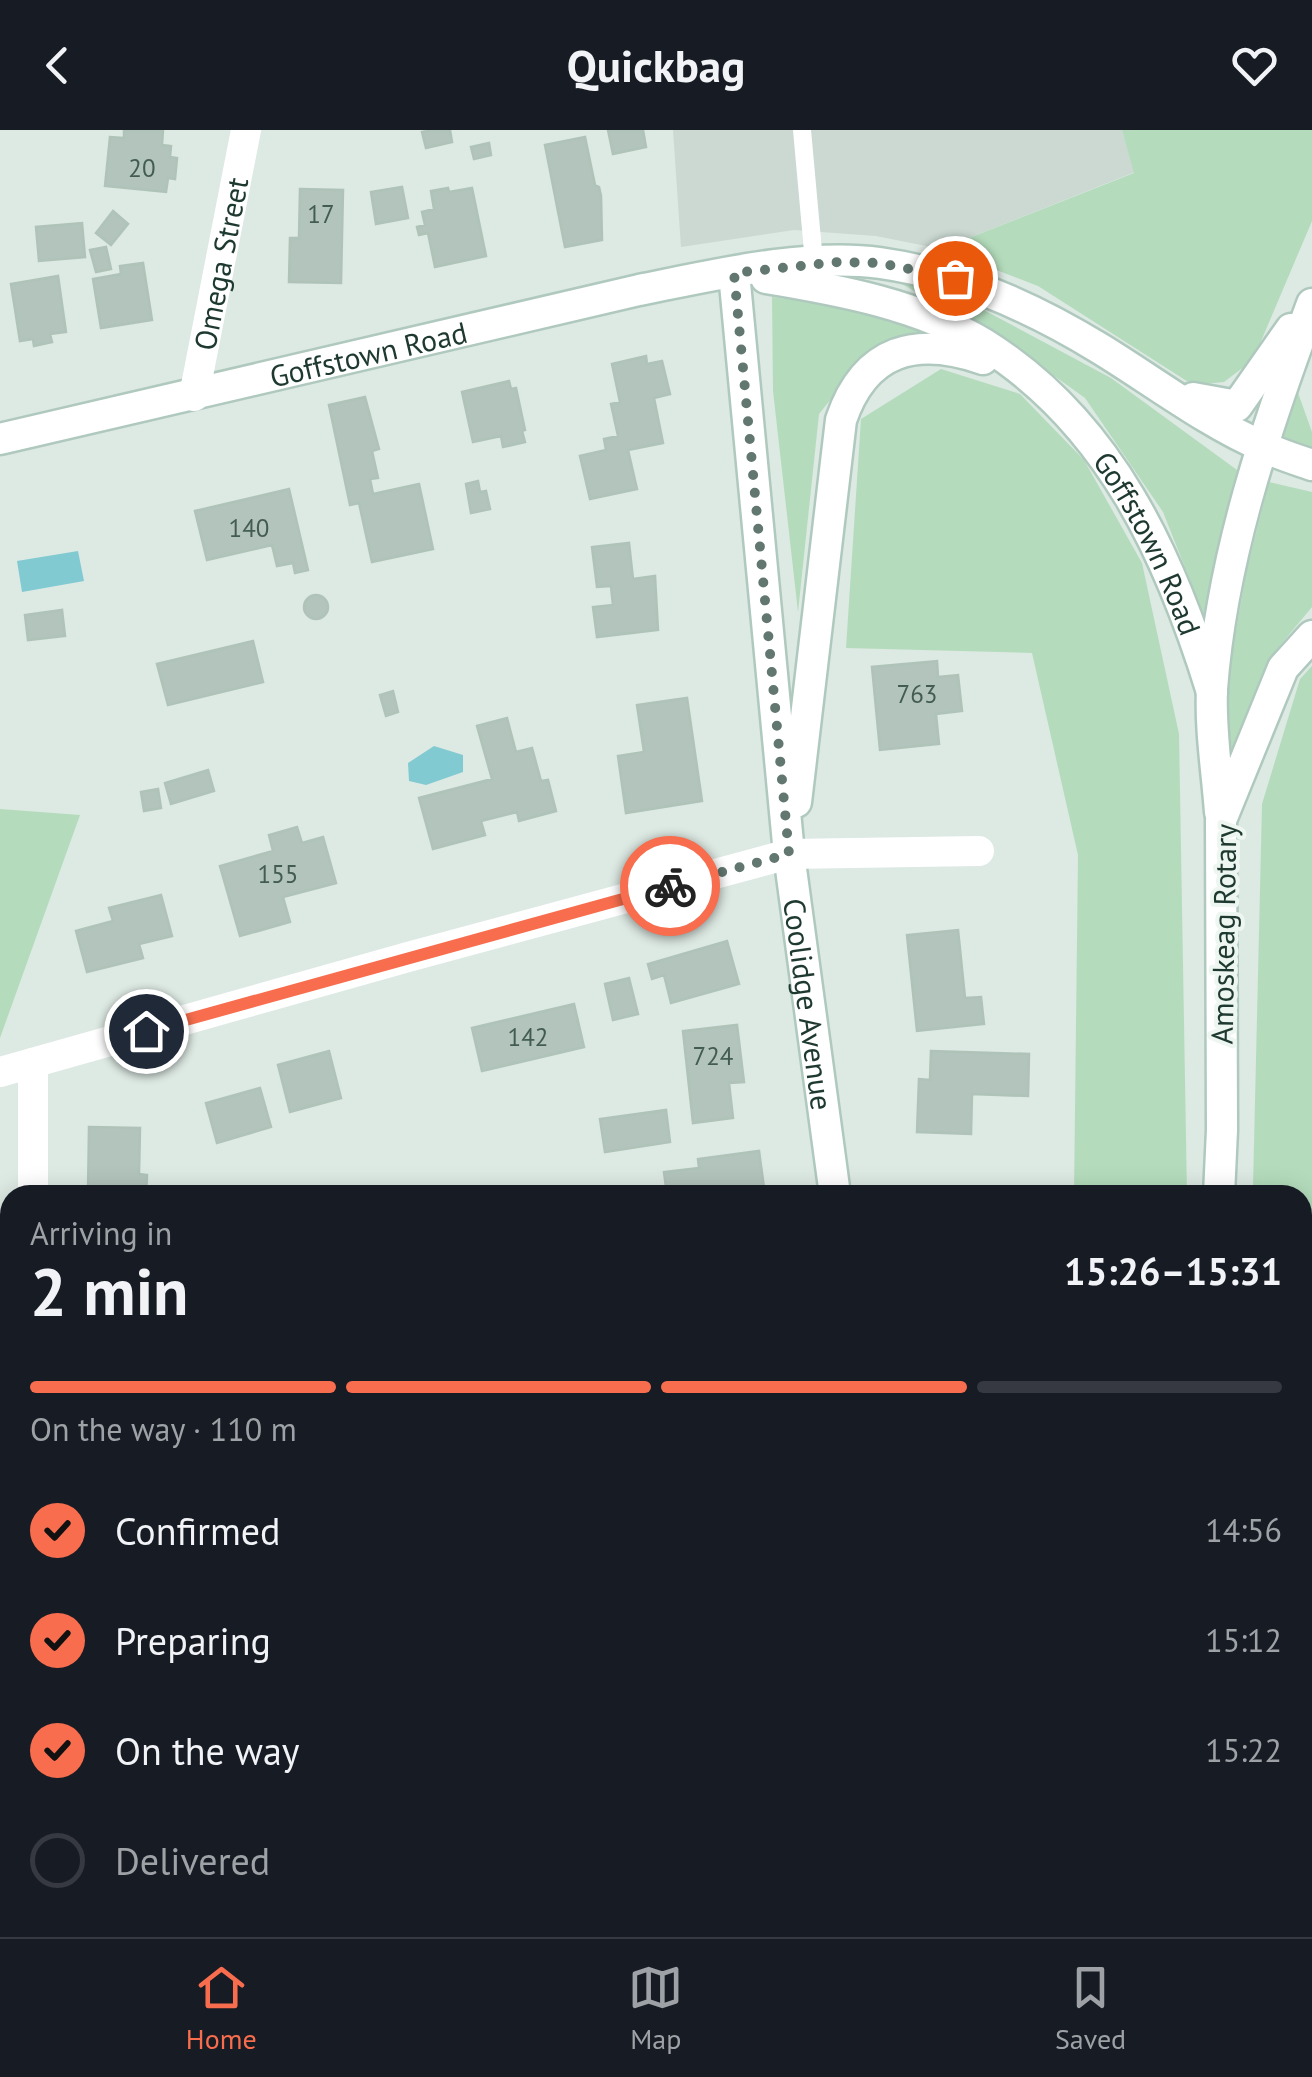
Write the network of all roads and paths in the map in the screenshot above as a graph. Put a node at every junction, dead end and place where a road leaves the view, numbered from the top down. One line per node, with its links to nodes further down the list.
1 (246, 130): 8 (main road, Omega Street)
2 (802, 130): 3 (lane)
3 (814, 262): 4 (main road, Goffstown Road); 7 (main road, Goffstown Road)
4 (734, 273): 6 (main road, Goffstown Road); 8 (main road, Goffstown Road); 16 (main road, Coolidge Avenue)
5 (1312, 301): 7 (main road); 10 (main road)
6 (1033, 380): 13 (main road, Goffstown Road); 16 (main road)
7 (1175, 395): 10 (main road, Goffstown Road)
8 (194, 396): 9 (main road, Goffstown Road)
9 (0, 439)
10 (1260, 446): 11 (main road, Goffstown Road); 13 (main road)
11 (1312, 464)
12 (1312, 636): 14 (main road, Amoskeag Rotary)
13 (1212, 692): 14 (main road)
14 (1221, 820): 21 (main road, Amoskeag Rotary)
15 (979, 850): 16 (main road)
16 (789, 854): 17 (main road); 20 (main road, Coolidge Avenue)
17 (33, 1063): 18 (main road); 19 (main road)
18 (0, 1072)
19 (33, 1185)
20 (833, 1185)
21 (1220, 1185)

